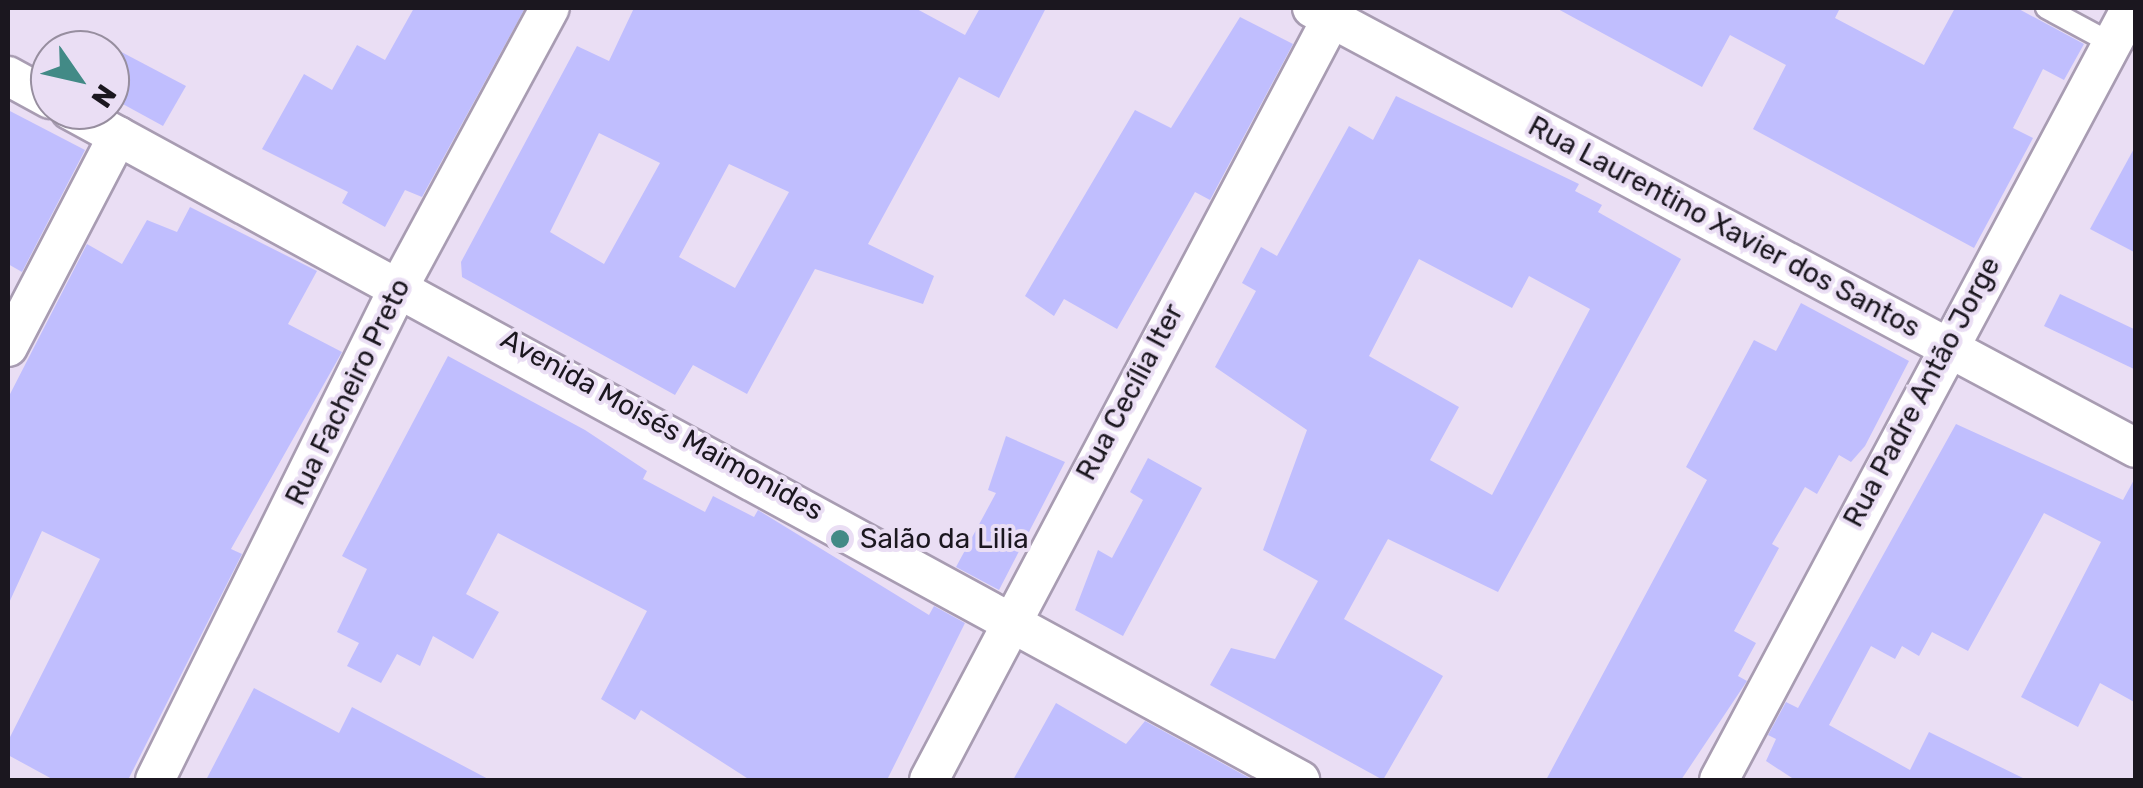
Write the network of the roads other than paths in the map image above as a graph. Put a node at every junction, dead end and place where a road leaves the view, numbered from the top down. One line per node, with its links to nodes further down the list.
1 (550, 8): 10 (street, Rua Facheiro Preto)
2 (2046, 8): 5 (lane)
3 (2130, 8): 5 (street, Rua Padre Antão Jorge)
4 (1327, 11): 11 (street, Rua Laurentino Xavier dos Santos); 14 (street, Rua Cecília Iter)
5 (2111, 43): 11 (street, Rua Padre Antão Jorge)
6 (8, 76): 7 (street)
7 (30, 88)
8 (107, 130): 9 (street, Avenida Moisés Maimonides)
9 (118, 136): 10 (street, Avenida Moisés Maimonides); 12 (street)
10 (401, 284): 14 (street, Avenida Moisés Maimonides); 15 (street, Rua Facheiro Preto)
11 (1946, 345): 13 (street, Rua Laurentino Xavier dos Santos); 18 (street, Rua Padre Antão Jorge)
12 (8, 347)
13 (2136, 448)
14 (1010, 615): 16 (street, Rua Cecília Iter); 17 (street, Avenida Moisés Maimonides)
15 (155, 780)
16 (928, 780)
17 (1300, 780)
18 (1719, 780)

